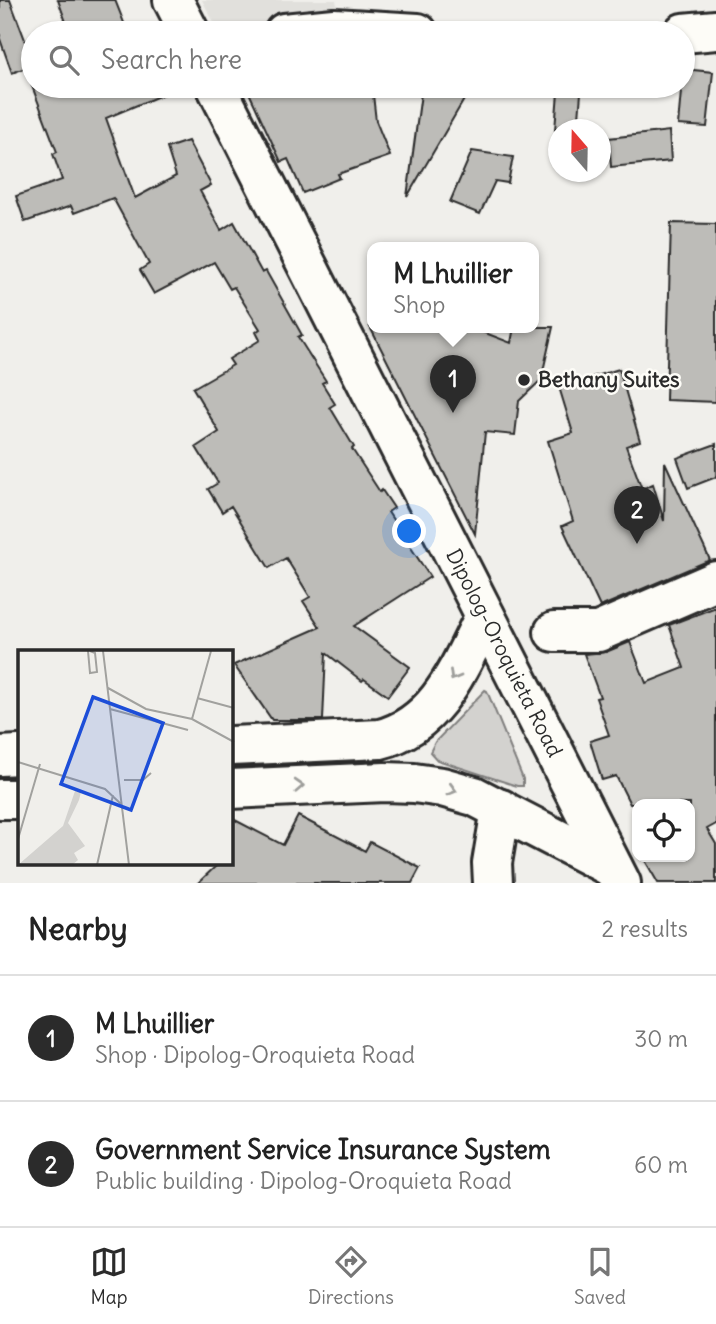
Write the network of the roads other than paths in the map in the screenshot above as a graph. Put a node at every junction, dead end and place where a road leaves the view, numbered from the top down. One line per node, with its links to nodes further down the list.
1 (173, 0): 2 (main road)
2 (184, 21)
3 (716, 30): 4 (main road)
4 (695, 32)
5 (222, 98): 7 (main road, Dipolog-Oroquieta Road)
6 (716, 581): 8 (main road)
7 (485, 616): 9 (main road, one-way to 9); 18 (main road, Dipolog-Oroquieta Road)
8 (554, 632)
9 (380, 739): 10 (main road); 13 (main road)
10 (233, 746)
11 (18, 755): 12 (main road)
12 (0, 756)
13 (384, 782): 14 (main road, one-way to 13); 17 (main road, one-way to 17)
14 (233, 789)
15 (0, 799): 16 (main road)
16 (18, 799)
17 (501, 809): 18 (main road); 19 (main road)
18 (617, 876)
19 (493, 883)

